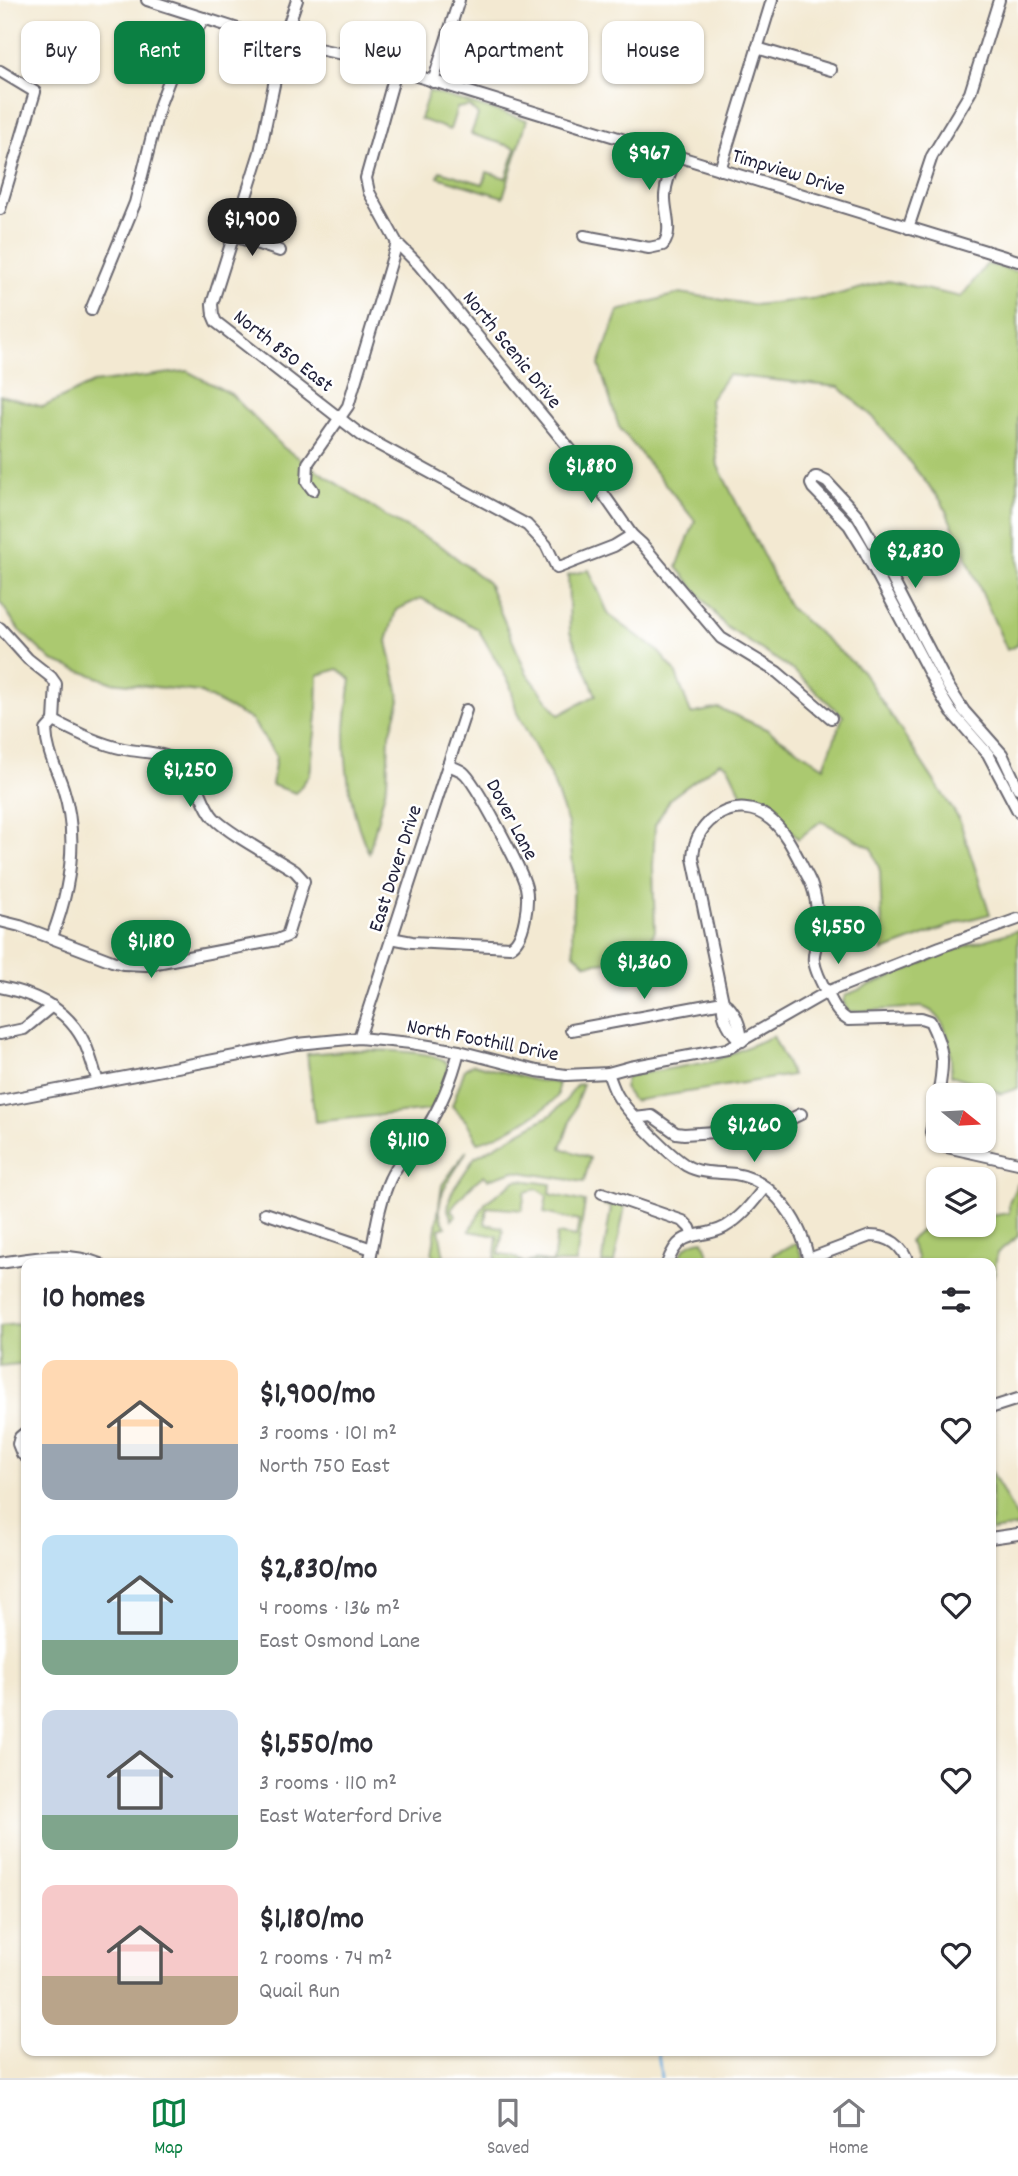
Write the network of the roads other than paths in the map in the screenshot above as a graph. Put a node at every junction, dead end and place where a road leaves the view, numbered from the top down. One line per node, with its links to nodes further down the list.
1 (147, 0): 6 (street, Timpview Drive)
2 (297, 0): 7 (street)
3 (458, 0): 13 (street)
4 (772, 0): 9 (street)
5 (999, 0): 19 (street)
6 (204, 18): 8 (street, Timpview Drive); 25 (street)
7 (290, 21)
8 (219, 23)
9 (757, 48): 10 (street); 17 (street)
10 (831, 70)
11 (0, 71): 18 (street)
12 (426, 80): 13 (street, Timpview Drive)
13 (433, 82): 16 (street, Timpview Drive)
14 (274, 84): 20 (street)
15 (392, 84): 22 (street, North Scenic Drive)
16 (677, 157): 17 (street, Timpview Drive); 21 (street)
17 (720, 170): 19 (street, Timpview Drive)
18 (0, 209)
19 (908, 228): 24 (street, Timpview Drive)
20 (234, 236): 23 (street); 26 (street, North 850 East)
21 (584, 236)
22 (397, 243): 26 (street); 28 (street, North Scenic Drive)
23 (280, 251)
24 (1018, 261)
25 (91, 310)
26 (340, 419): 27 (street); 28 (street, North 850 East)
27 (313, 490)
28 (632, 535): 31 (street, North Scenic Drive)
29 (0, 628): 32 (street)
30 (466, 710): 34 (street, East Dover Drive)
31 (831, 718)
32 (54, 721): 39 (street); 39 (street)
33 (983, 740): 33 (street); 35 (street); 36 (street)
34 (448, 765): 40 (street, East Dover Drive); 40 (street, Dover Lane)
35 (1018, 788)
36 (1018, 811)
37 (1018, 919): 42 (street, North Foothill Drive)
38 (0, 921): 39 (street)
39 (52, 937)
40 (391, 938): 47 (street, East Dover Drive)
41 (0, 987): 44 (street)
42 (827, 992): 43 (street); 48 (street, North Foothill Drive); 52 (street)
43 (723, 1002): 45 (street); 48 (street)
44 (52, 1006): 46 (street); 51 (street)
45 (571, 1030)
46 (0, 1034)
47 (359, 1038): 49 (street, North Foothill Drive); 51 (street, North Foothill Drive)
48 (742, 1041): 50 (street, North Foothill Drive)
49 (459, 1051): 50 (street, North Foothill Drive); 62 (street)
50 (608, 1073): 55 (street)
51 (99, 1082): 53 (street, North Foothill Drive)
52 (940, 1083)
53 (0, 1101)
54 (801, 1114): 55 (street)
55 (635, 1118): 58 (street)
56 (974, 1153): 57 (street)
57 (1018, 1163)
58 (765, 1187): 61 (street); 67 (street)
59 (602, 1193): 61 (street)
60 (265, 1213): 62 (street)
61 (692, 1234): 66 (street)
62 (372, 1249): 65 (street)
63 (39, 1258): 64 (street)
64 (80, 1258)
65 (370, 1258)
66 (670, 1258)
67 (808, 1258)
68 (816, 1258): 69 (street)
69 (906, 1258)
70 (21, 1260): 71 (street)
71 (0, 1263)
72 (1018, 1399): 73 (street)
73 (996, 1406)
74 (1018, 1534): 75 (street)
75 (996, 1537)

